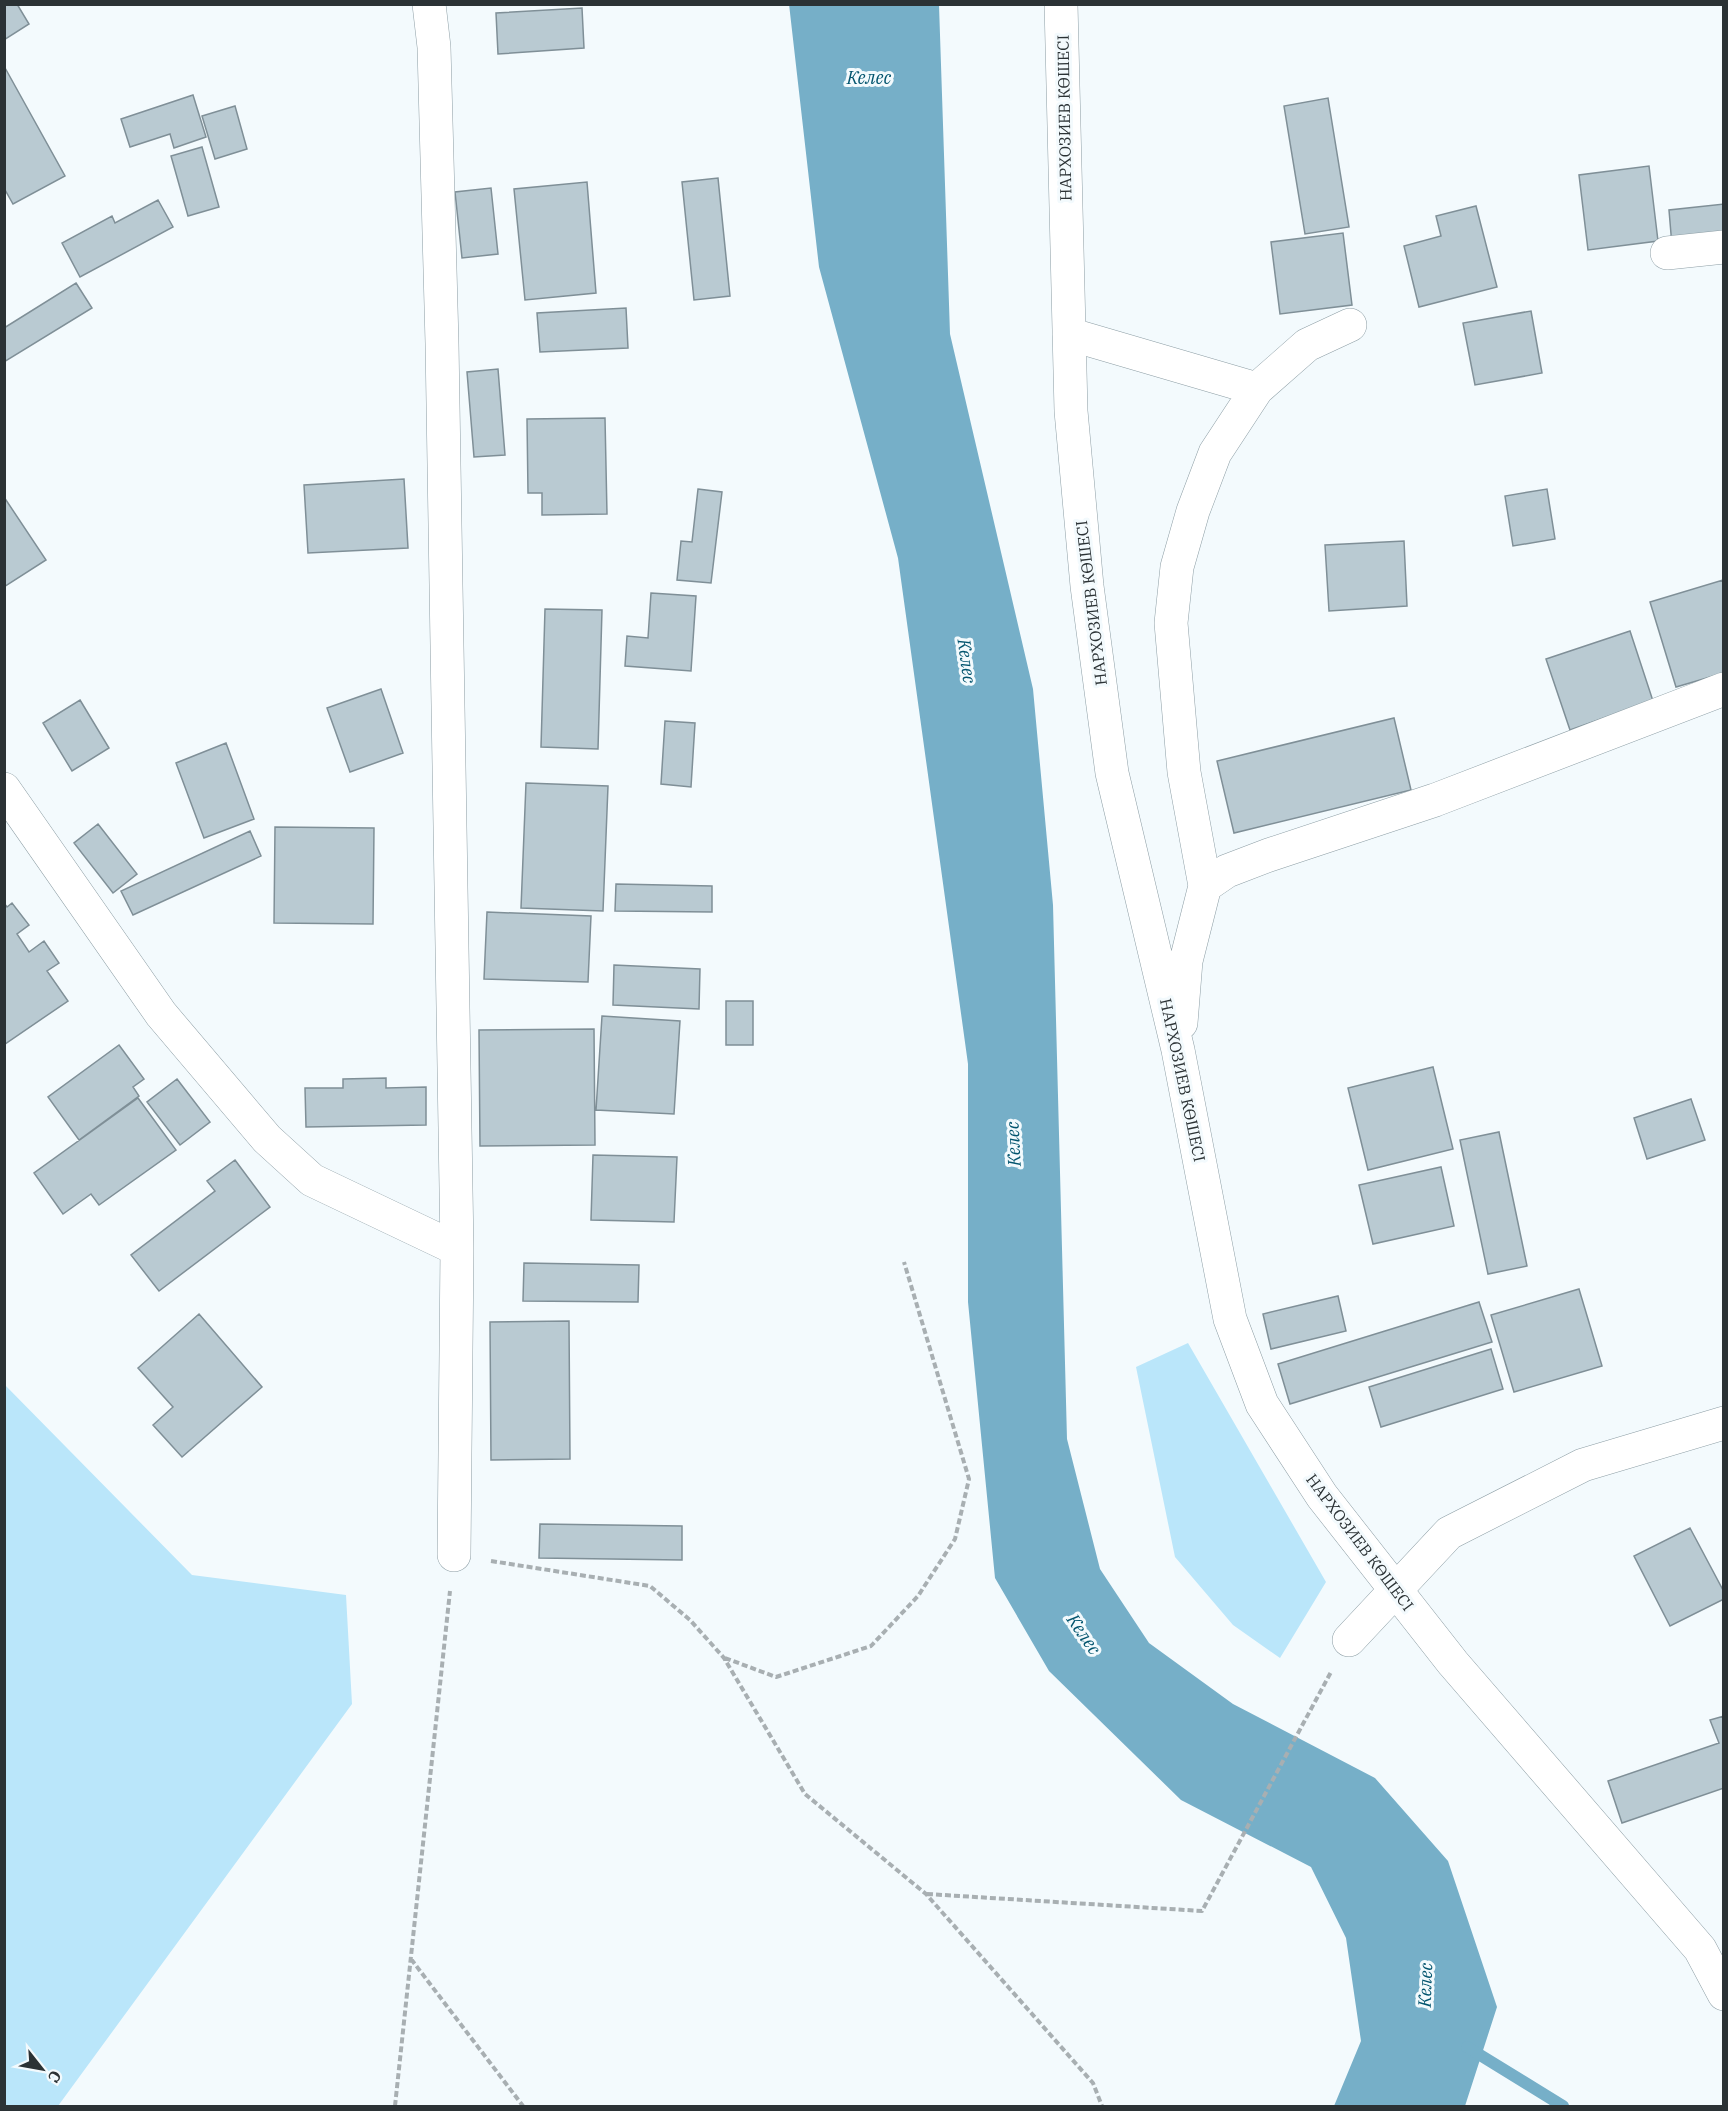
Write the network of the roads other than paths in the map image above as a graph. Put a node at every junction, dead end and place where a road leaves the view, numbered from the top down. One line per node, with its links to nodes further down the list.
1 (429, 4): 12 (street)
2 (1061, 4): 6 (street, НАРХОЗИЕВ КӨШЕСІ)
3 (1724, 247): 4 (street)
4 (1667, 253)
5 (1350, 325): 7 (street)
6 (1069, 334): 7 (street); 11 (street, НАРХОЗИЕВ КӨШЕСІ)
7 (1257, 389): 10 (street)
8 (1724, 689): 10 (street)
9 (4, 789): 12 (street)
10 (1205, 886): 11 (street)
11 (1178, 1050): 15 (street, НАРХОЗИЕВ КӨШЕСІ)
12 (457, 1249): 14 (street)
13 (1724, 1423): 15 (street)
14 (454, 1555)
15 (1395, 1588): 16 (street); 17 (street, НАРХОЗИЕВ КӨШЕСІ)
16 (1349, 1640)
17 (1724, 1994)

